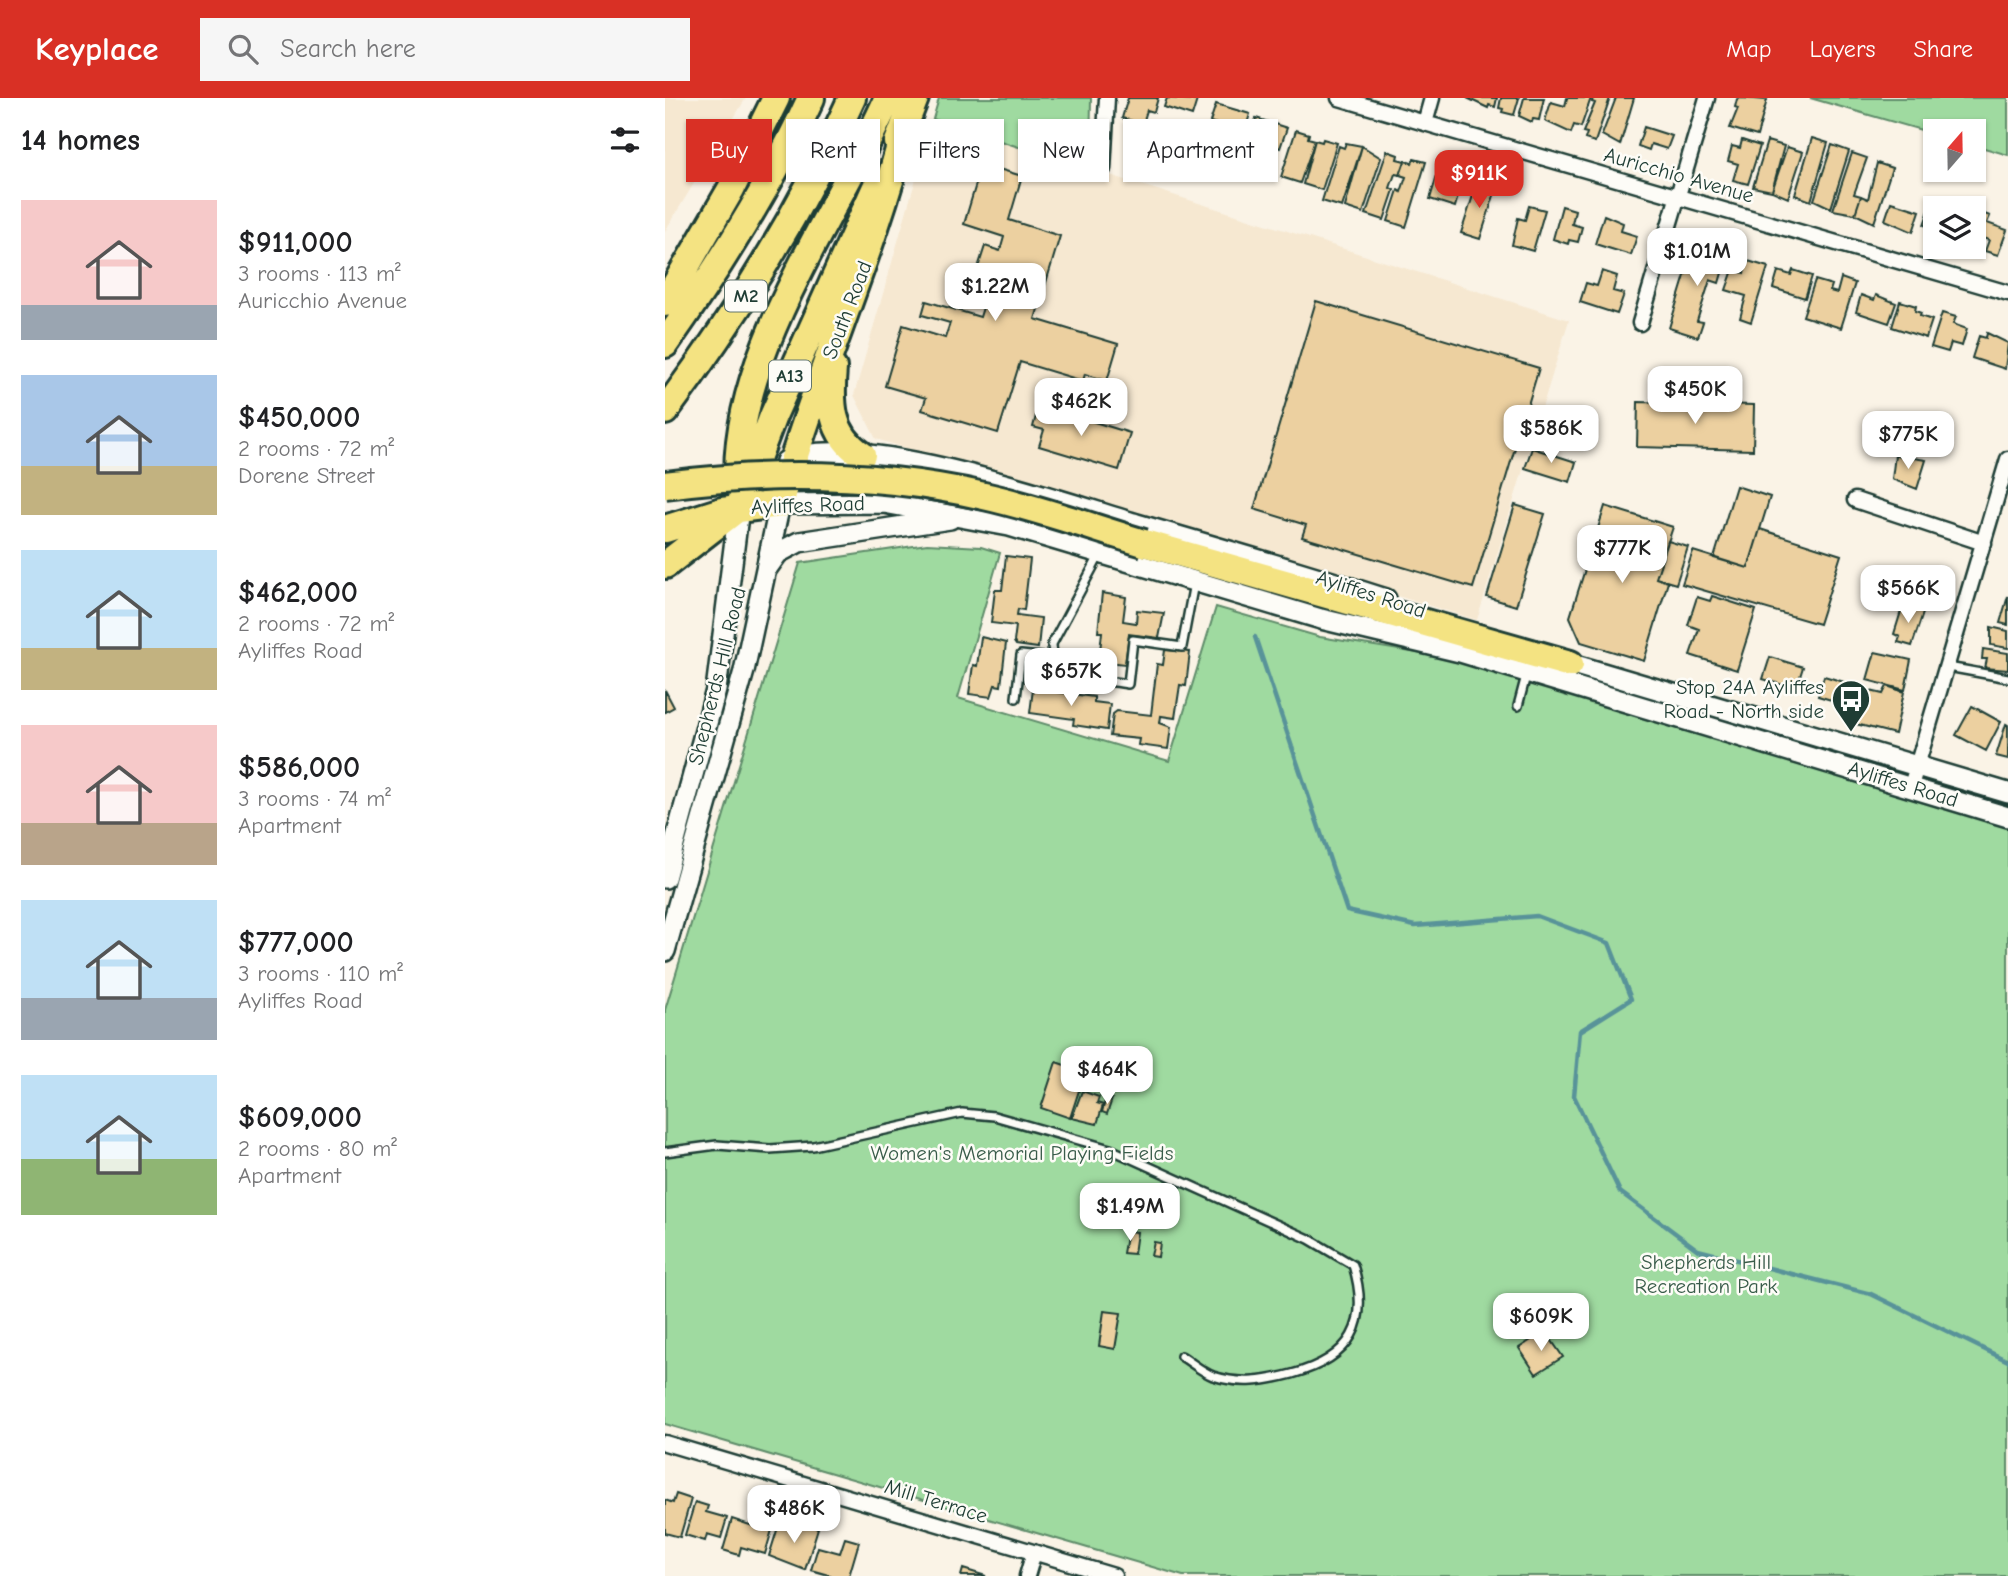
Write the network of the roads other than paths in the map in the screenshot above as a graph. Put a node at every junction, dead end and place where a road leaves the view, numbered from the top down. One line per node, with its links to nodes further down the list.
1 (766, 98): 17 (highway)
2 (776, 98): 19 (highway)
3 (811, 98): 22 (highway, M2)
4 (852, 98): 23 (highway, M2)
5 (888, 98): 30 (highway)
6 (915, 98): 11 (highway, South Road / A13)
7 (1107, 98): 12 (street)
8 (1339, 98): 13 (street, Auricchio Avenue)
9 (1432, 98): 13 (street)
10 (1706, 98): 16 (street)
11 (908, 119)
12 (1106, 119)
13 (1425, 123): 16 (street, Auricchio Avenue)
14 (894, 150): 30 (highway, South Road / A13)
15 (894, 167): 21 (highway, South Road)
16 (1677, 197): 18 (street, Auricchio Avenue); 20 (street)
17 (665, 279)
18 (2008, 293)
19 (665, 303)
20 (1640, 323)
21 (836, 339): 24 (highway); 25 (highway, South Road)
22 (665, 344)
23 (665, 411)
24 (862, 455): 25 (main road, Ayliffes Road); 40 (main road, Ayliffes Road)
25 (793, 457): 29 (highway, South Road); 30 (main road, Ayliffes Road)
26 (2008, 459): 34 (street)
27 (665, 485): 40 (highway, bridge)
28 (1855, 500): 34 (street)
29 (779, 504): 30 (highway, Ayliffes Road); 31 (main road, Ayliffes Road); 33 (main road, South Road)
30 (740, 505): 32 (highway); 36 (highway); 50 (main road, Shepherds Hill Road)
31 (969, 517): 35 (main road, Ayliffes Road); 37 (main road)
32 (665, 529)
33 (772, 532): 37 (main road, Shepherds Hill Road)
34 (1984, 543): 41 (street)
35 (1101, 554): 38 (main road, Ayliffes Road); 39 (lane)
36 (665, 565)
37 (765, 571): 51 (main road, Shepherds Hill Road)
38 (1195, 582): 39 (lane); 42 (main road, Ayliffes Road)
39 (1052, 658): 44 (lane)
40 (1570, 664): 46 (main road, Ayliffes Road)
41 (1948, 667): 43 (lane); 46 (street)
42 (1527, 671): 45 (lane); 47 (main road, Ayliffes Road)
43 (2008, 678)
44 (1016, 698)
45 (1518, 706)
46 (1917, 765): 47 (street); 48 (main road, Ayliffes Road)
47 (1911, 786): 49 (main road, Ayliffes Road)
48 (2008, 793)
49 (2008, 817)
50 (669, 852): 51 (street); 52 (main road, Shepherds Hill Road)
51 (692, 859): 53 (main road, Shepherds Hill Road)
52 (665, 878)
53 (665, 951)
54 (665, 1152): 55 (lane)
55 (1181, 1356)
56 (665, 1443): 57 (street, Mill Terrace)
57 (1034, 1552): 58 (street); 59 (street, Mill Terrace)
58 (1027, 1576)
59 (1114, 1576)

